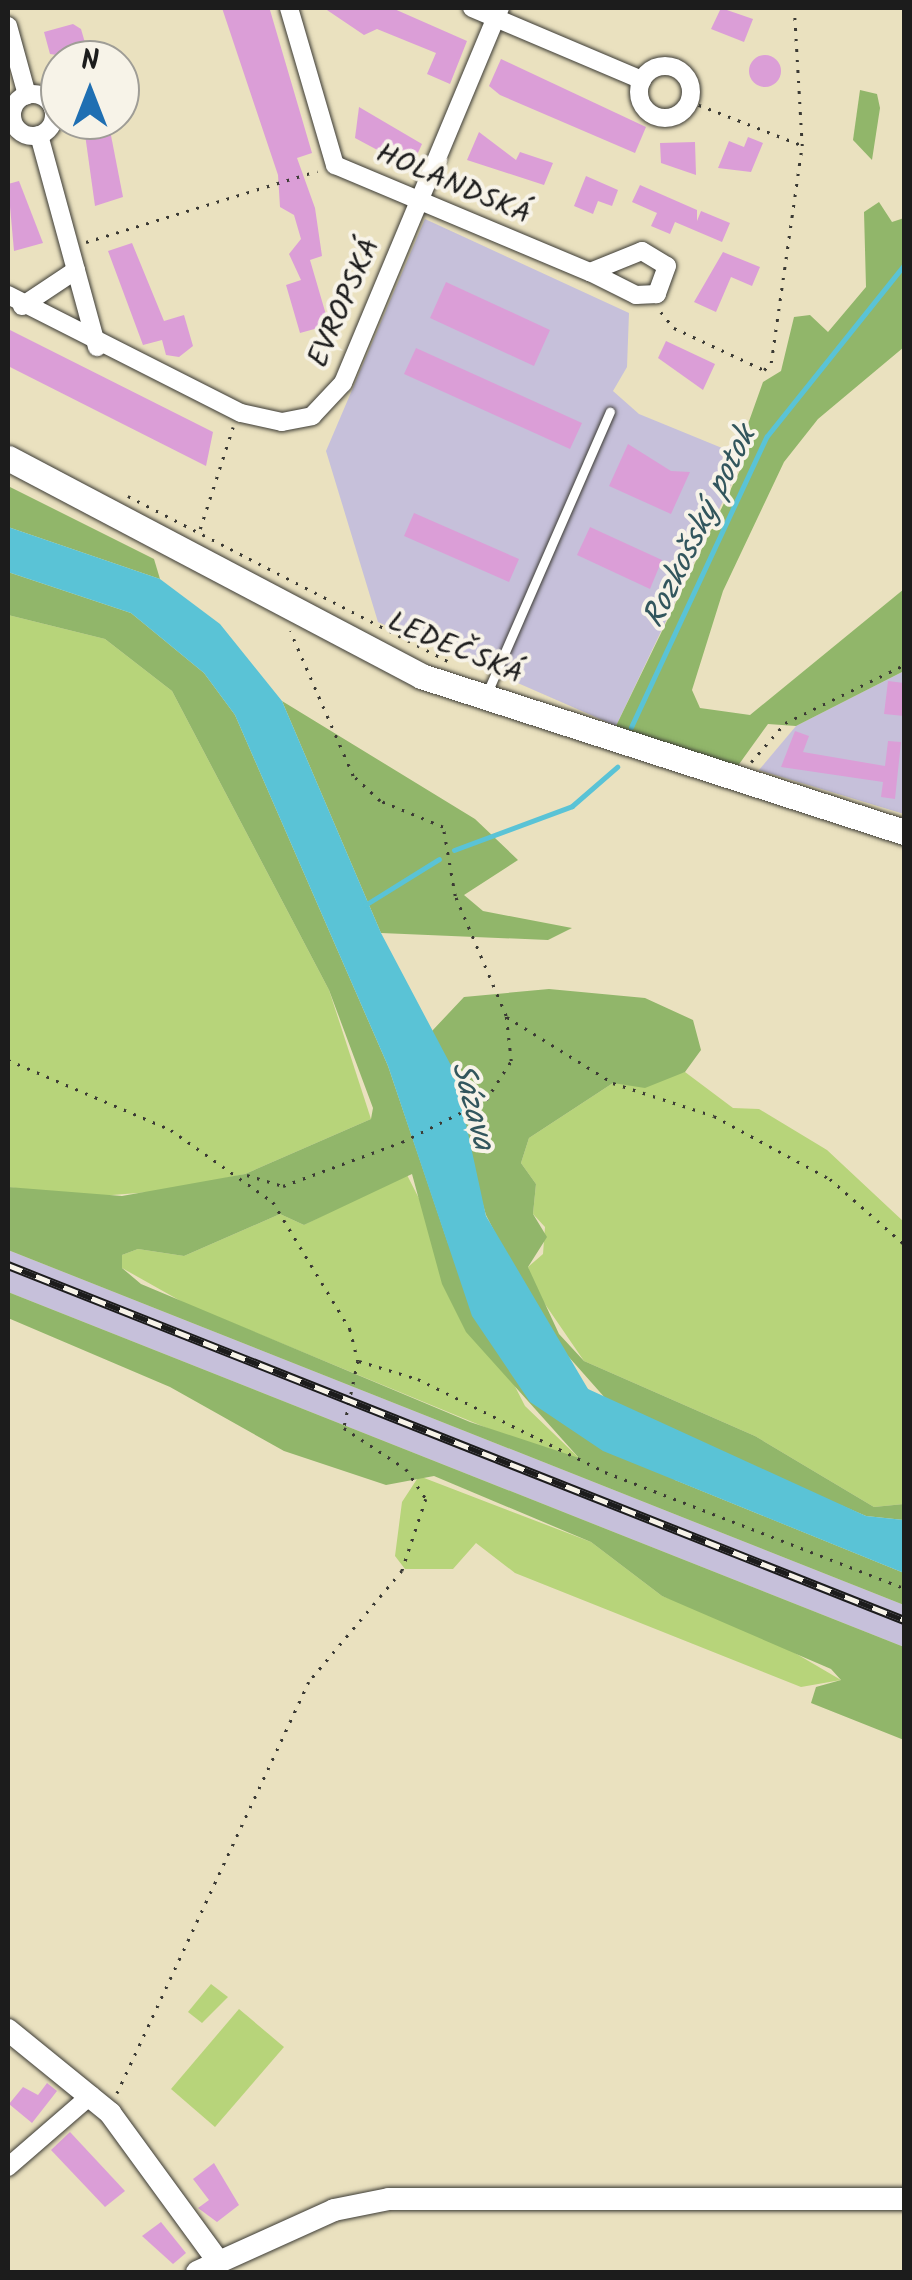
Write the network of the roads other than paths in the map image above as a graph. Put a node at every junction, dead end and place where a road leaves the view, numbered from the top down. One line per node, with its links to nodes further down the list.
1 (289, 8): 8 (street, HOLANDSKÁ)
2 (472, 8): 3 (street)
3 (498, 12): 5 (street); 8 (street, EVROPSKÁ)
4 (8, 26): 6 (street)
5 (642, 80): 5 (street)
6 (27, 95): 7 (street); 7 (street)
7 (38, 136): 9 (street)
8 (420, 200): 10 (street, HOLANDSKÁ); 12 (street, EVROPSKÁ)
9 (76, 270): 11 (street); 12 (street)
10 (590, 272): 10 (street, HOLANDSKÁ)
11 (15, 300): 12 (street, EVROPSKÁ)
12 (97, 347)
13 (610, 412): 15 (lane)
14 (8, 458): 15 (main road, LEDEČSKÁ)
15 (484, 700): 16 (main road, LEDEČSKÁ)
16 (904, 832)
17 (8, 2030): 18 (street)
18 (90, 2095): 19 (street); 21 (street)
19 (8, 2167)
20 (904, 2199): 21 (street)
21 (211, 2268)

